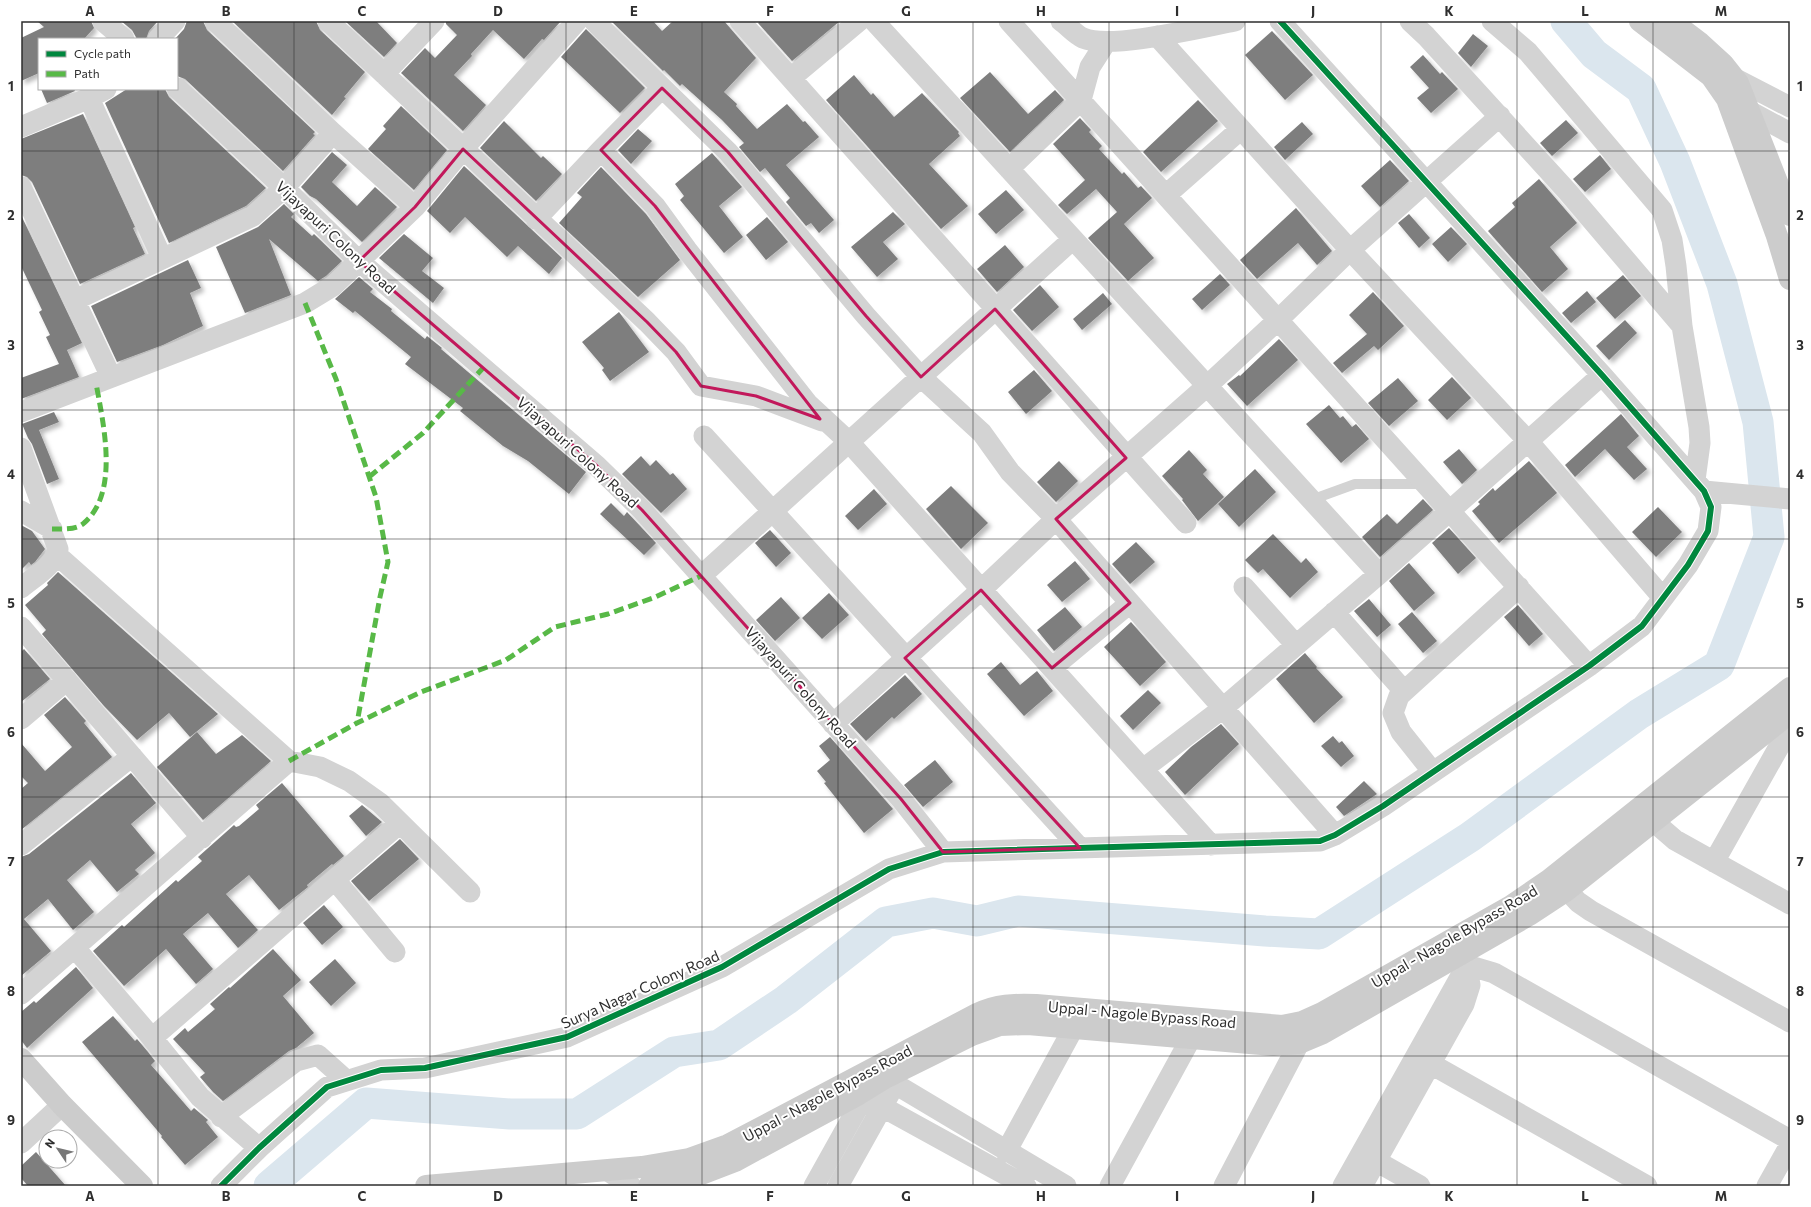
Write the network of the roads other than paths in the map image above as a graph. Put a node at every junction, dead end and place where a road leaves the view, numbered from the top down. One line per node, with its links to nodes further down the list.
1 (103, 21): 20 (street)
2 (175, 21): 21 (street)
3 (215, 21): 37 (street)
4 (328, 21): 23 (street)
5 (434, 21): 23 (street)
6 (577, 21): 39 (street)
7 (594, 21): 27 (street)
8 (740, 21): 25 (street)
9 (859, 21): 25 (street)
10 (874, 21): 41 (street)
11 (1009, 21): 31 (street)
12 (1061, 21): 22 (street)
13 (1236, 21): 19 (street)
14 (1280, 21): 42 (street)
15 (1410, 21): 34 (street)
16 (1492, 21): 57 (street)
17 (1640, 21): 24 (street)
18 (1671, 21): 26 (street)
19 (1158, 36): 22 (street); 36 (street)
20 (123, 38)
21 (159, 38)
22 (1106, 42): 31 (street)
23 (384, 74): 39 (street)
24 (1711, 76): 26 (street); 30 (street)
25 (790, 78): 55 (street)
26 (1734, 78): 32 (street); 33 (street)
27 (662, 88): 40 (street); 59 (street)
28 (178, 89): 44 (street, Vijayapuri Colony Road)
29 (97, 94): 35 (street); 51 (street)
30 (1727, 99): 33 (street); 53 (street)
31 (1080, 100): 41 (street); 45 (street)
32 (1790, 108)
33 (1749, 110): 38 (street); 47 (street)
34 (1500, 116): 42 (street); 57 (street)
35 (21, 127)
36 (1241, 129): 45 (street); 50 (street)
37 (333, 133): 44 (street); 46 (street)
38 (1790, 133)
39 (463, 149): 46 (street); 48 (street)
40 (601, 150): 48 (street); 63 (street)
41 (1009, 169): 49 (street)
42 (1427, 182): 50 (street); 58 (street)
43 (21, 187): 54 (street)
44 (284, 188): 51 (street); 52 (street, Vijayapuri Colony Road)
45 (1166, 195): 56 (street)
46 (415, 207): 52 (street)
47 (1790, 215)
48 (536, 219): 63 (street)
49 (1073, 239): 55 (street); 61 (street)
50 (1350, 250): 56 (street); 65 (street)
51 (162, 258): 54 (street)
52 (359, 261): 60 (street); 81 (street, Vijayapuri Colony Road)
53 (1790, 279)
54 (75, 300): 60 (street)
55 (995, 309): 59 (street); 68 (street)
56 (1278, 320): 61 (street); 69 (street)
57 (1682, 326): 70 (street)
58 (1602, 375): 65 (street); 70 (street)
59 (921, 376): 66 (street); 76 (street)
60 (111, 378): 62 (street)
61 (1207, 386): 68 (street); 72 (street)
62 (21, 412)
63 (829, 424): 66 (street)
64 (704, 436): 73 (street)
65 (1528, 441): 74 (street); 86 (street)
66 (848, 442): 73 (street); 85 (street)
67 (21, 448): 78 (street)
68 (1126, 458): 76 (street); 77 (street)
69 (1426, 484): 72 (lane); 74 (street)
70 (1700, 485): 71 (street); 86 (street, Surya Nagar Colony Road)
71 (1788, 499)
72 (1311, 500): 80 (street)
73 (773, 510): 81 (street); 91 (street)
74 (1449, 510): 80 (street); 83 (street)
75 (21, 511): 78 (street)
76 (1056, 519): 85 (street); 87 (street)
77 (1186, 523)
78 (52, 529): 79 (street)
79 (57, 555): 84 (street); 102 (street)
80 (1379, 574): 88 (street)
81 (701, 576): 100 (street, Vijayapuri Colony Road)
82 (1244, 587): 90 (street)
83 (1518, 587): 92 (street); 96 (street)
84 (21, 588)
85 (981, 590): 91 (street); 93 (street)
86 (1663, 598): 92 (street, Surya Nagar Colony Road)
87 (1130, 603): 93 (street); 97 (street)
88 (1334, 612): 90 (street); 96 (street)
89 (21, 627): 94 (street)
90 (1296, 644): 97 (street)
91 (905, 658): 100 (street); 111 (street)
92 (1589, 666): 104 (street, Surya Nagar Colony Road)
93 (1052, 668): 103 (street)
94 (67, 680): 99 (street); 101 (street)
95 (1790, 688): 120 (street, Uppal - Nagole Bypass Road)
96 (1404, 691): 104 (street)
97 (1223, 708): 103 (street); 107 (street)
98 (1790, 713): 105 (street, Uppal - Nagole Bypass Road); 113 (street)
99 (21, 719)
100 (833, 724): 112 (street, Vijayapuri Colony Road)
101 (132, 756): 108 (street); 109 (street)
102 (290, 761): 106 (street); 108 (street)
103 (1143, 769): 110 (street)
104 (1432, 771): 107 (street, Surya Nagar Colony Road)
105 (1653, 822): 113 (street); 115 (street, Uppal - Nagole Bypass Road)
106 (400, 823): 114 (street); 116 (street)
107 (1335, 835): 110 (street, Surya Nagar Colony Road)
108 (202, 838): 118 (street)
109 (21, 845)
110 (1211, 845): 111 (street, Surya Nagar Colony Road)
111 (1080, 848): 112 (street, Surya Nagar Colony Road)
112 (943, 852): 129 (street, Surya Nagar Colony Road)
113 (1714, 862): 117 (street)
114 (335, 880): 119 (street); 124 (street)
115 (1567, 890): 120 (street, Uppal - Nagole Bypass Road); 122 (street)
116 (470, 892)
117 (1790, 904)
118 (75, 948): 121 (street); 124 (street)
119 (394, 952)
120 (1460, 953): 126 (street, Uppal - Nagole Bypass Road); 128 (street); 134 (street); 141 (street, Uppal - Nagole Bypass Road); 152 (street)
121 (21, 994)
122 (1790, 1022)
123 (1074, 1027): 125 (street, Uppal - Nagole Bypass Road); 130 (street, Uppal - Nagole Bypass Road); 138 (street)
124 (152, 1038): 133 (street)
125 (1191, 1038): 126 (street, Uppal - Nagole Bypass Road); 150 (street)
126 (1299, 1043): 151 (street)
127 (21, 1059): 132 (street)
128 (1430, 1064): 139 (street); 155 (street)
129 (347, 1081): 133 (street); 137 (street, Surya Nagar Colony Road)
130 (890, 1081): 131 (street, Uppal - Nagole Bypass Road); 138 (street)
131 (869, 1099): 141 (street, Uppal - Nagole Bypass Road); 146 (street); 147 (street); 148 (street)
132 (62, 1105): 135 (street); 142 (street)
133 (221, 1117): 137 (street)
134 (1790, 1140)
135 (21, 1143)
136 (1790, 1145): 156 (street)
137 (259, 1148): 143 (street, Surya Nagar Colony Road)
138 (1006, 1152): 149 (street)
139 (1376, 1161): 153 (street); 154 (street)
140 (608, 1171): 141 (street, Uppal - Nagole Bypass Road); 144 (street, Uppal - Nagole Bypass Road); 145 (street)
141 (657, 1180)
142 (141, 1185)
143 (221, 1186)
144 (426, 1186)
145 (631, 1186)
146 (814, 1186)
147 (838, 1186)
148 (1026, 1186)
149 (1066, 1186)
150 (1110, 1186)
151 (1224, 1186)
152 (1343, 1186)
153 (1362, 1186)
154 (1420, 1186)
155 (1647, 1186)
156 (1767, 1186)

